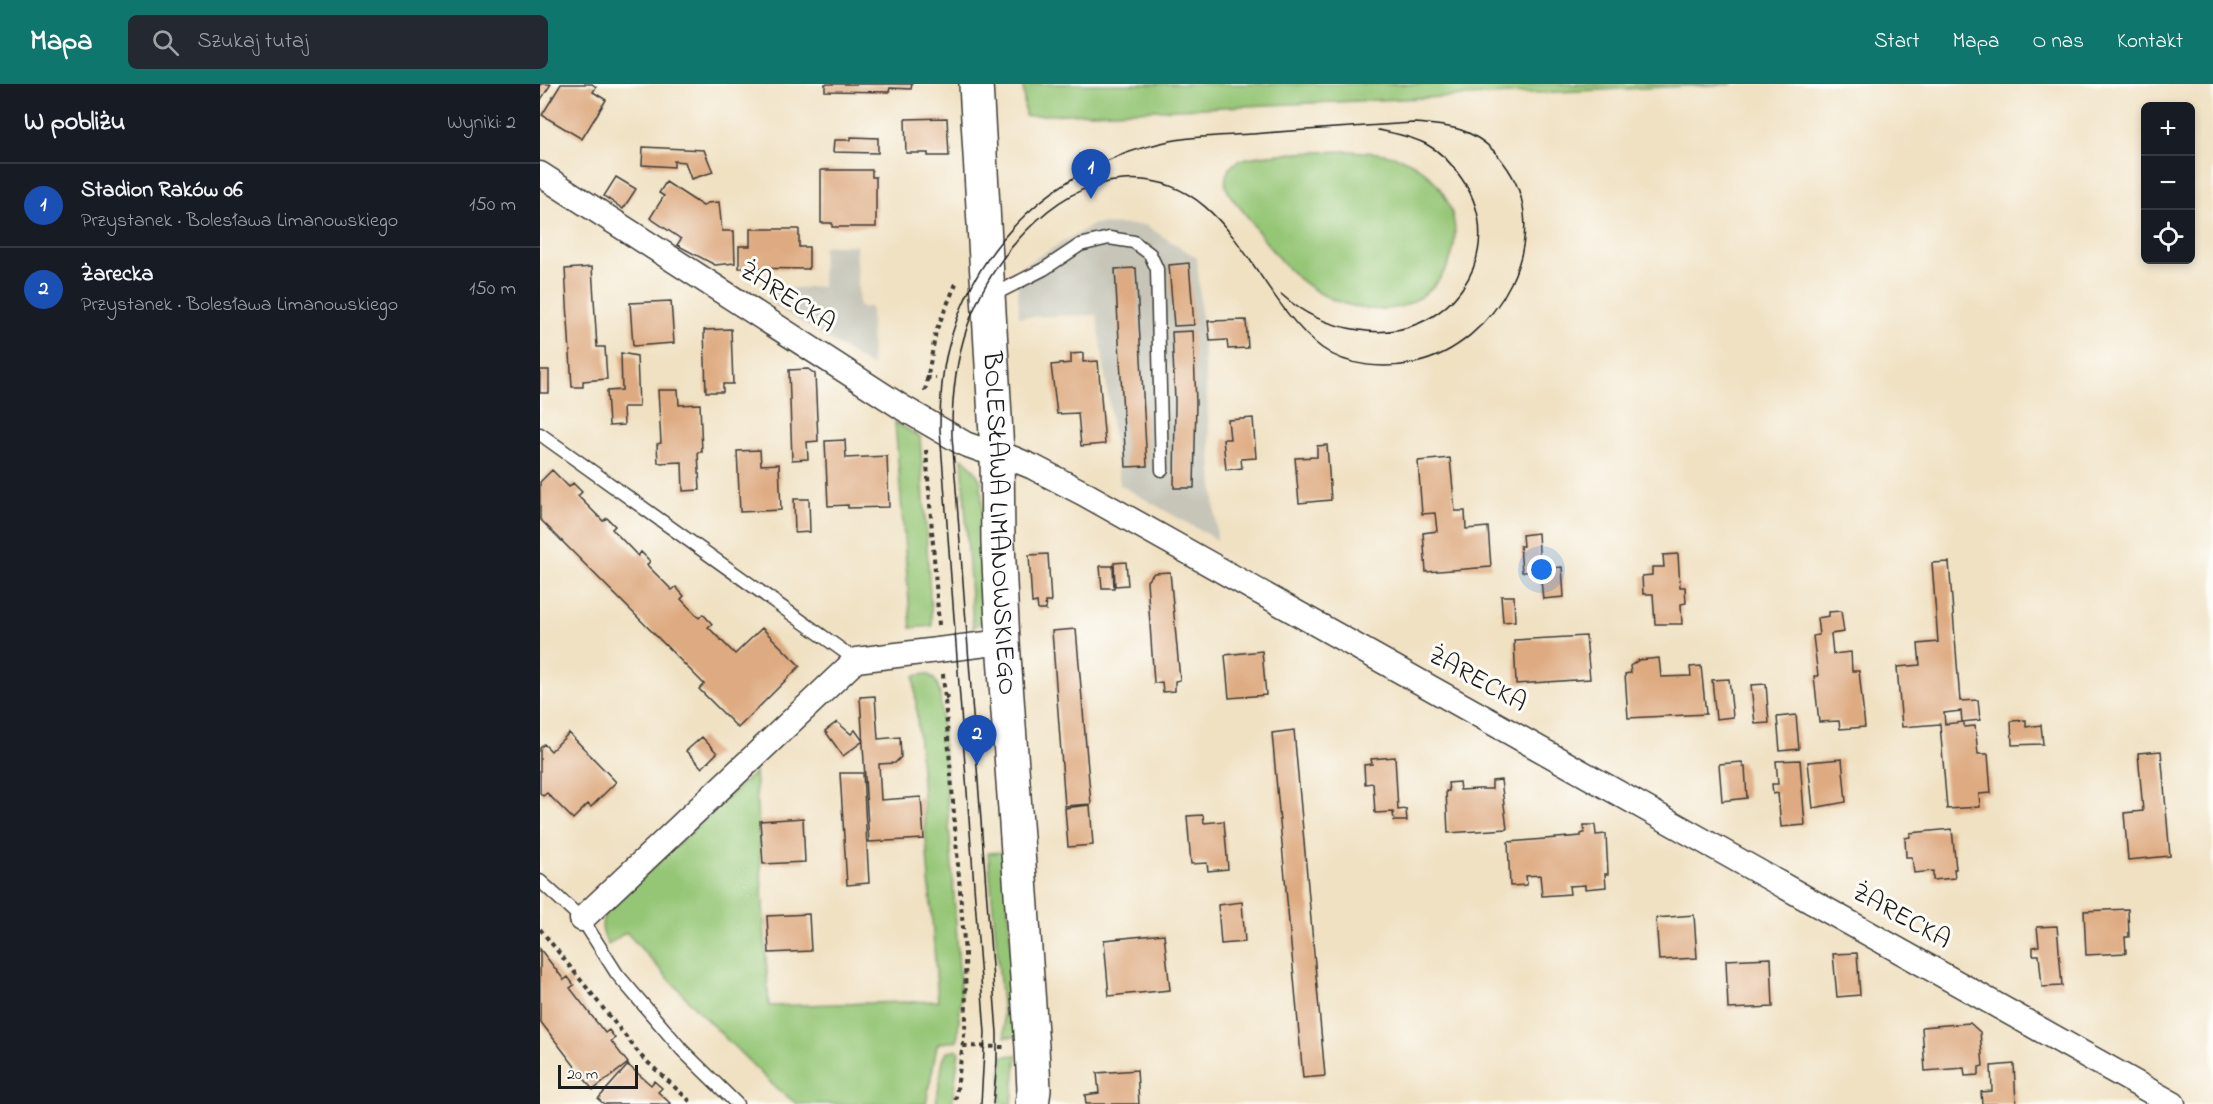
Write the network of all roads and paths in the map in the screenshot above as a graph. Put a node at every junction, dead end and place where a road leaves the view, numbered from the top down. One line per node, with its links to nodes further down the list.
1 (976, 84): 4 (street, BOLESŁAWA LIMANOWSKIEGO)
2 (540, 174): 10 (street, ŻARECKA)
3 (960, 275): 5 (path)
4 (988, 298): 10 (street, BOLESŁAWA LIMANOWSKIEGO); 11 (lane)
5 (926, 378): 6 (path); 7 (path)
6 (936, 378)
7 (925, 398)
8 (540, 434): 14 (lane)
9 (925, 442): 12 (path)
10 (997, 452): 13 (street, BOLESŁAWA LIMANOWSKIEGO); 25 (street, ŻARECKA)
11 (1162, 470)
12 (940, 634)
13 (1003, 642): 14 (street); 24 (street, BOLESŁAWA LIMANOWSKIEGO)
14 (856, 660): 19 (street)
15 (942, 664): 16 (path)
16 (945, 697): 17 (path); 23 (path)
17 (953, 697)
18 (540, 881): 19 (lane)
19 (582, 919): 22 (lane)
20 (540, 929): 21 (path)
21 (693, 1104)
22 (737, 1104)
23 (956, 1104)
24 (1032, 1104)
25 (2173, 1104)

